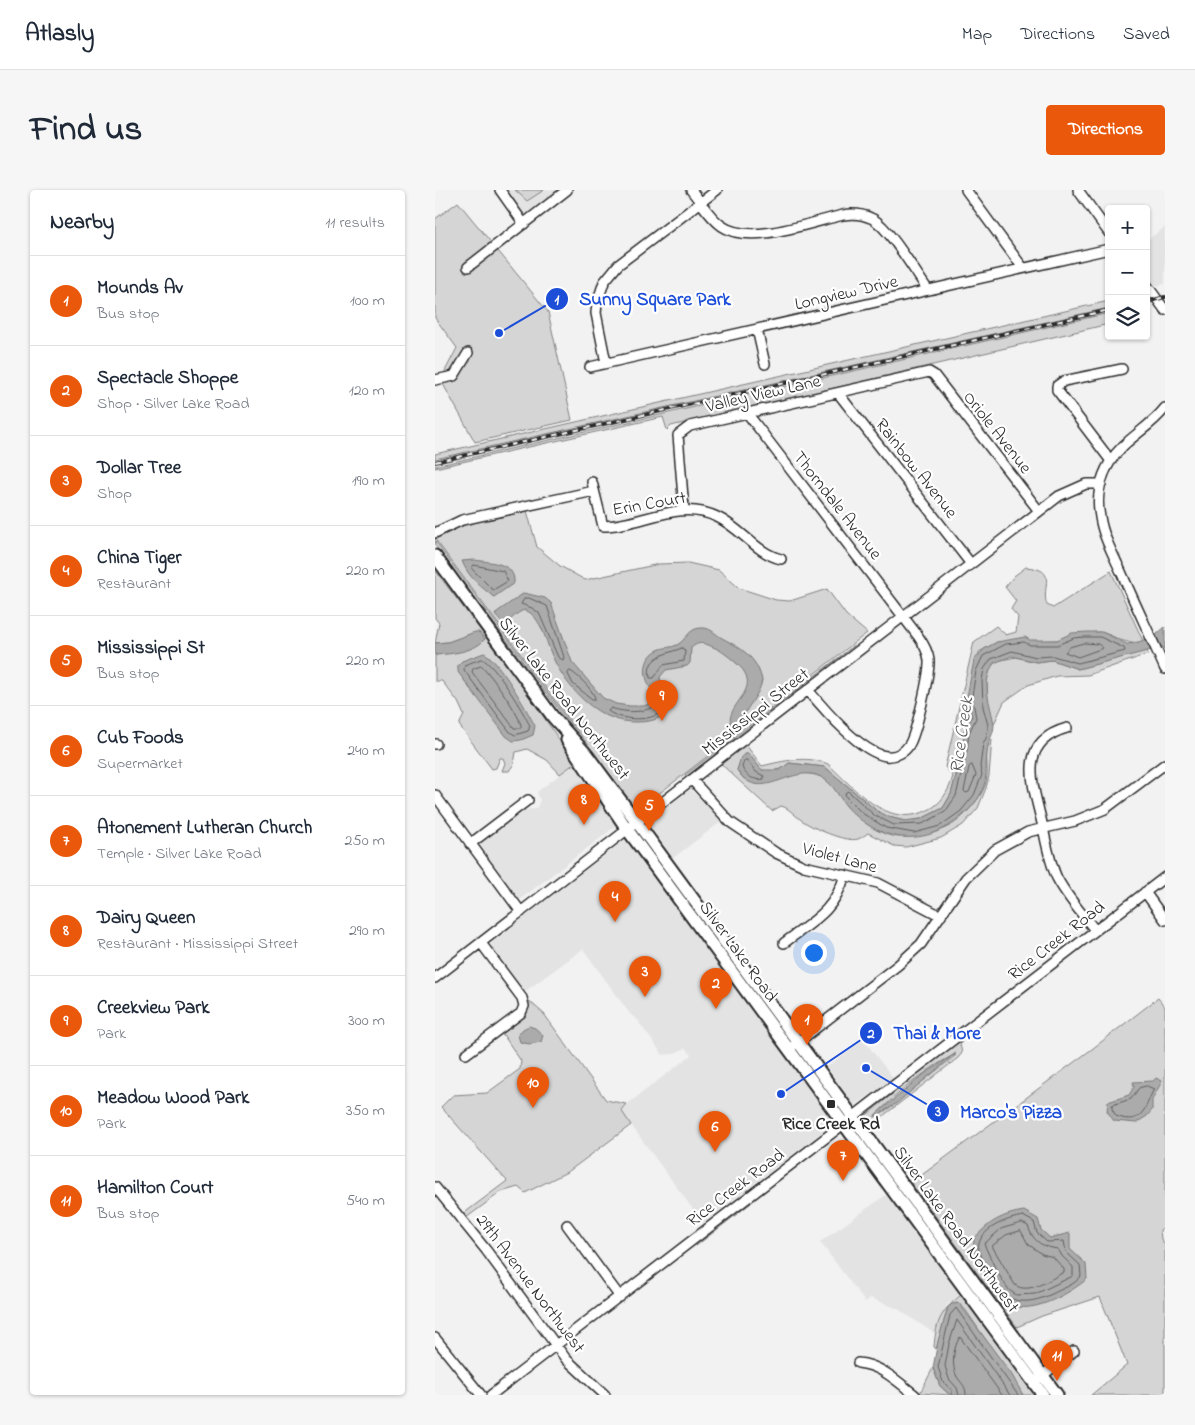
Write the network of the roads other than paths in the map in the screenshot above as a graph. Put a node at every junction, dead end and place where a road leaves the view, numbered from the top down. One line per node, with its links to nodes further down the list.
1 (500, 190): 8 (street)
2 (567, 190): 8 (street)
3 (691, 190): 7 (street)
4 (717, 190): 7 (street)
5 (966, 190): 12 (street)
6 (1080, 191): 9 (street)
7 (701, 202): 14 (street); 18 (street)
8 (524, 224): 11 (street)
9 (1105, 227)
10 (1105, 250): 12 (street, Longview Drive)
11 (467, 267)
12 (1023, 268): 14 (street, Longview Drive)
13 (1150, 289): 15 (street)
14 (928, 290): 16 (street, Longview Drive)
15 (1165, 310)
16 (757, 329): 18 (street, Longview Drive); 19 (street)
17 (468, 353): 23 (street)
18 (607, 363): 20 (street, Longview Drive)
19 (765, 364)
20 (590, 367)
21 (1122, 369): 27 (street)
22 (931, 372): 24 (street, Valley View Lane); 30 (street, Oriole Avenue)
23 (435, 380)
24 (838, 393): 26 (street, Valley View Lane); 34 (street, Rainbow Avenue)
25 (1165, 408): 27 (street)
26 (747, 413): 29 (street, Valley View Lane); 35 (street, Thorndale Avenue)
27 (1111, 461): 28 (street)
28 (1101, 484): 30 (street, Mississippi Street); 36 (street)
29 (684, 510): 31 (street, Erin Court); 33 (street, Erin Court)
30 (1039, 511): 34 (street, Mississippi Street)
31 (435, 533)
32 (435, 556): 38 (main road, Silver Lake Road Northwest)
33 (781, 559)
34 (971, 564): 35 (street, Mississippi Street)
35 (903, 617): 37 (street, Mississippi Street); 37 (street, Thorndale Avenue)
36 (1165, 669)
37 (808, 690): 41 (street, Mississippi Street)
38 (553, 717): 44 (main road, Silver Lake Road)
39 (1067, 728): 45 (street)
40 (1165, 764): 45 (street)
41 (692, 780): 44 (street, Mississippi Street); 47 (street, Violet Lane)
42 (435, 795): 46 (street)
43 (528, 800): 46 (street)
44 (632, 825): 50 (street, Mississippi Street); 57 (main road, Silver Lake Road)
45 (1043, 829): 51 (street); 53 (street)
46 (471, 844): 50 (street)
47 (845, 875): 51 (street, Violet Lane); 54 (street)
48 (1165, 877): 49 (street, Rice Creek Road)
49 (1145, 892): 52 (street); 53 (street, Rice Creek Road)
50 (521, 912): 55 (street, Mississippi Street)
51 (941, 916): 57 (street)
52 (1165, 920)
53 (1095, 930): 59 (street, Rice Creek Road)
54 (783, 942)
55 (481, 943): 56 (street, Mississippi Street); 58 (street)
56 (435, 978)
57 (794, 1045): 59 (main road, Silver Lake Road)
58 (466, 1054)
59 (850, 1120): 62 (street, Rice Creek Road); 67 (main road, Silver Lake Road)
60 (435, 1187): 64 (street, 29th Avenue Northwest)
61 (567, 1226): 62 (street)
62 (619, 1296): 64 (street, Rice Creek Road)
63 (435, 1338): 68 (street)
64 (556, 1346): 69 (street, Rice Creek Road); 70 (street, 29th Avenue Northwest)
65 (1074, 1351): 67 (street)
66 (858, 1363): 71 (street)
67 (1038, 1379): 72 (main road, Silver Lake Road); 73 (main road)
68 (481, 1395)
69 (491, 1395)
70 (605, 1395)
71 (915, 1395)
72 (1043, 1395)
73 (1057, 1395)

